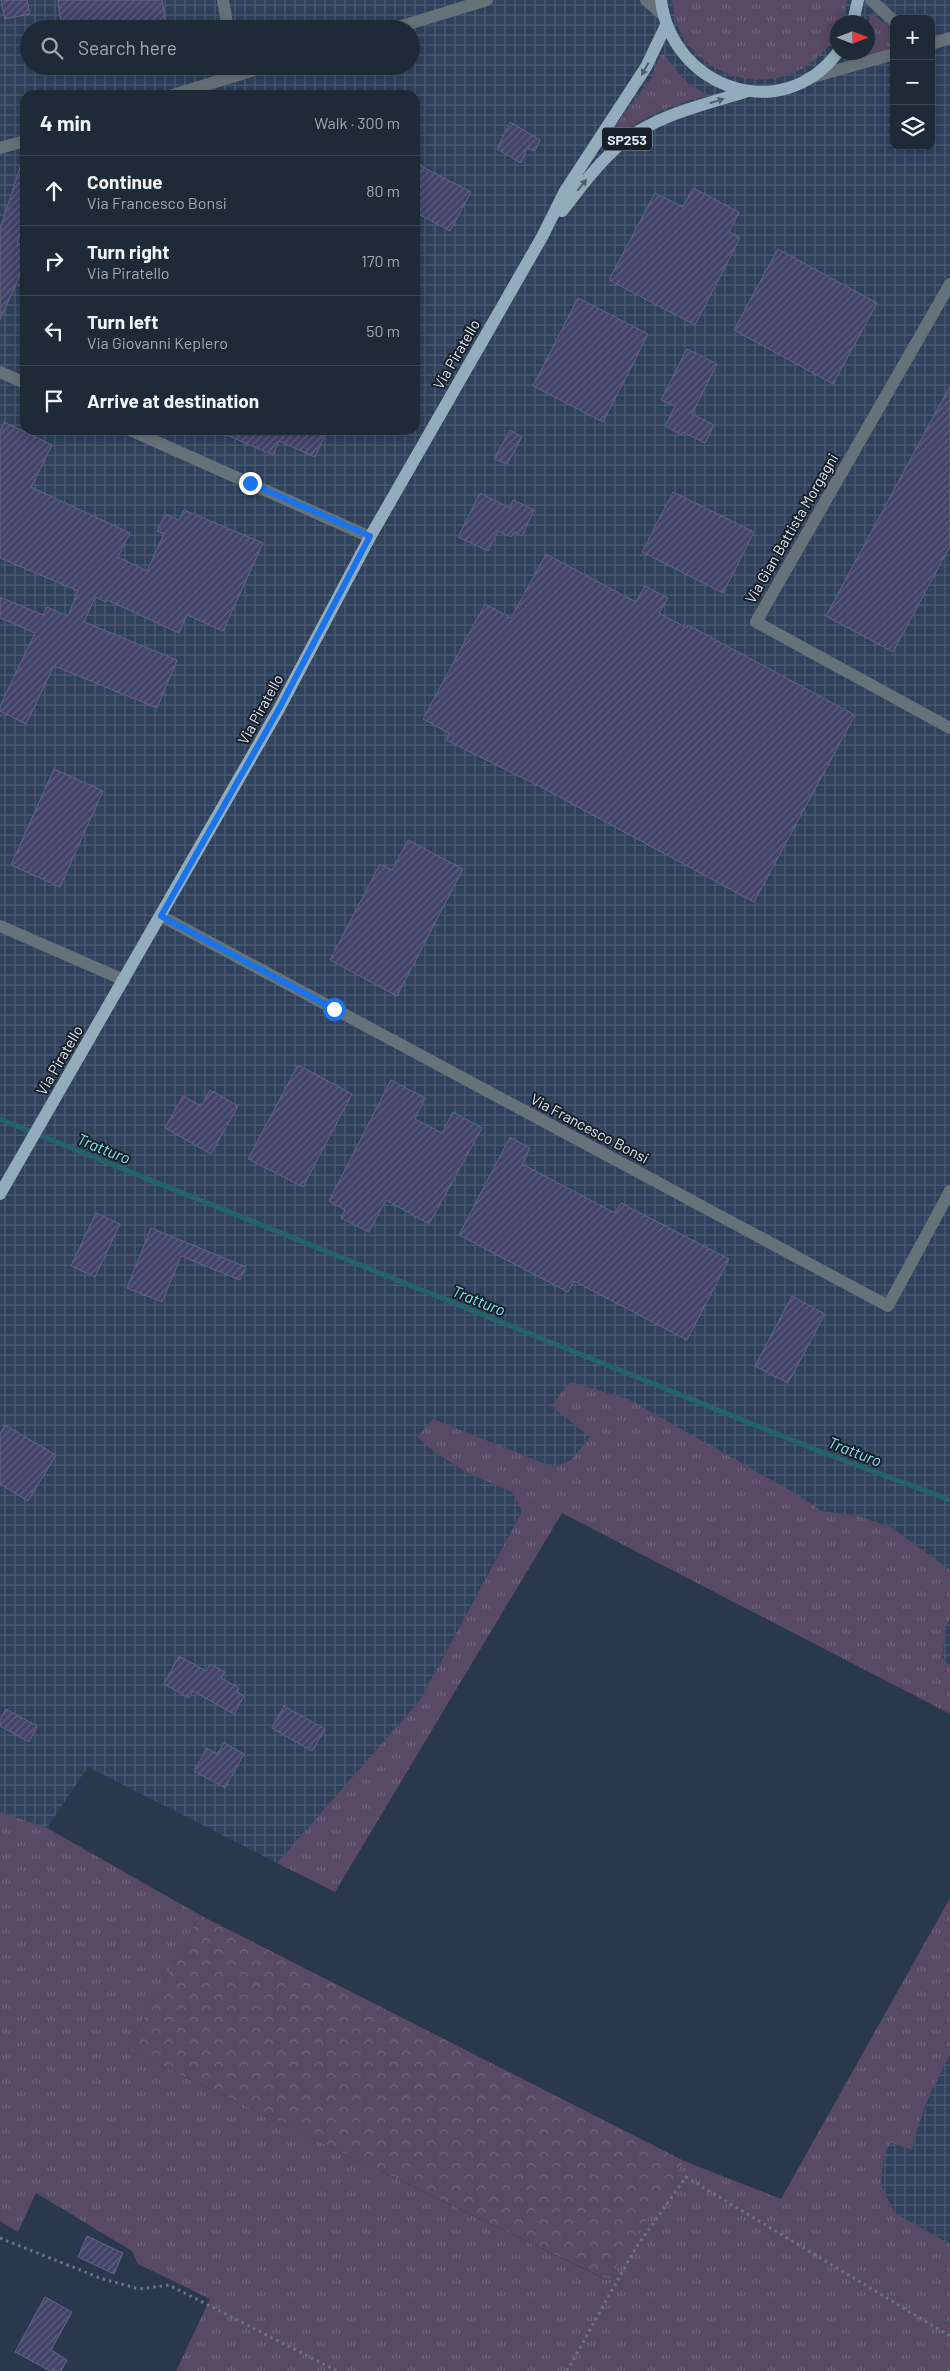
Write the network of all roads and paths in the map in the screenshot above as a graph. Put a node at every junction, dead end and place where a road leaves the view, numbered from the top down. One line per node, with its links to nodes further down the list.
1 (223, 0): 9 (street)
2 (487, 0): 10 (street)
3 (646, 0): 11 (street)
4 (661, 0): 11 (main road, SP253)
5 (858, 0): 7 (main road)
6 (870, 0): 8 (street)
7 (855, 15)
8 (890, 18)
9 (226, 20)
10 (420, 20)
11 (664, 20): 20 (main road, SP253); 23 (main road, Via Piratello / SP253, one-way to 23)
12 (935, 35): 13 (street)
13 (950, 38): 14 (street)
14 (935, 43)
15 (890, 55): 18 (street)
16 (831, 60): 18 (main road, SP253)
17 (225, 75): 19 (street)
18 (809, 78): 20 (main road, SP253)
19 (186, 90)
20 (748, 91): 23 (main road, Via Piratello / SP253, one-way to 20)
21 (20, 142): 22 (street)
22 (0, 148)
23 (542, 237): 28 (main road, Via Piratello / SP253)
24 (950, 284): 29 (street, Via Gian Battista Morgagni)
25 (0, 372): 26 (street)
26 (20, 381)
27 (141, 435): 28 (street)
28 (370, 536): 30 (main road, Via Piratello / SP253)
29 (950, 728)
30 (161, 916): 32 (main road, Via Piratello / SP253); 33 (street, Via Francesco Bonsi)
31 (0, 926): 32 (street)
32 (124, 980): 34 (main road, Via Piratello / SP253)
33 (950, 1191)
34 (0, 1194)
35 (0, 2238): 37 (path)
36 (950, 2336): 38 (path)
37 (337, 2371)
38 (567, 2371)

